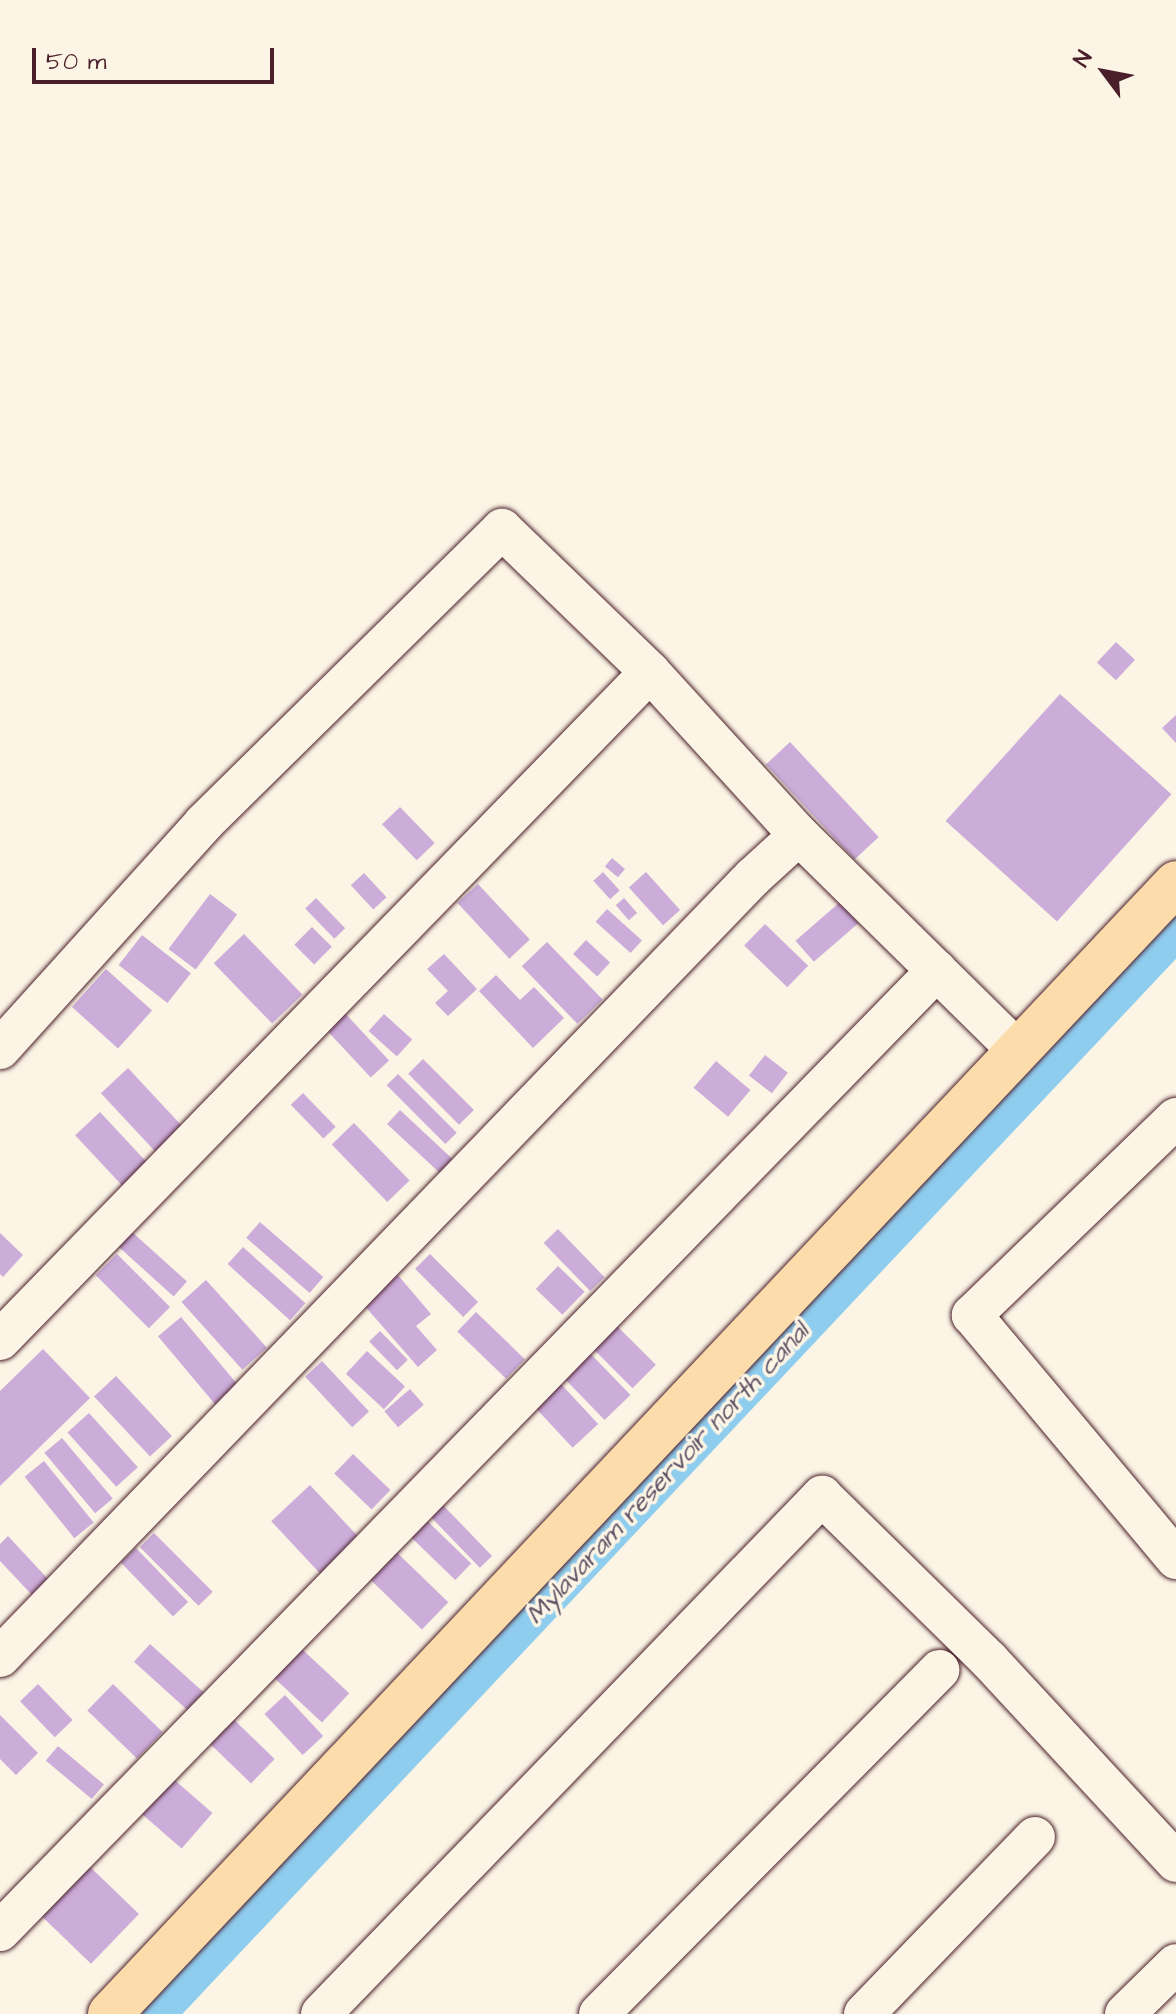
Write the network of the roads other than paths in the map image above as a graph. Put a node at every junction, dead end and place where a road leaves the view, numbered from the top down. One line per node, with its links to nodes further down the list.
1 (650, 672): 2 (street); 5 (street); 8 (street)
2 (799, 835): 4 (street); 10 (street)
3 (1176, 883): 6 (main road)
4 (937, 970): 6 (street); 14 (street)
5 (0, 1049)
6 (1018, 1051): 16 (main road)
7 (1176, 1118): 9 (street)
8 (0, 1340)
9 (1176, 1559)
10 (0, 1657)
11 (939, 1670): 18 (street)
12 (1035, 1837): 19 (street)
13 (1176, 1862): 17 (street)
14 (0, 1931)
15 (1176, 1964): 20 (street)
16 (110, 2014)
17 (321, 2014)
18 (599, 2014)
19 (864, 2014)
20 (1125, 2014)

